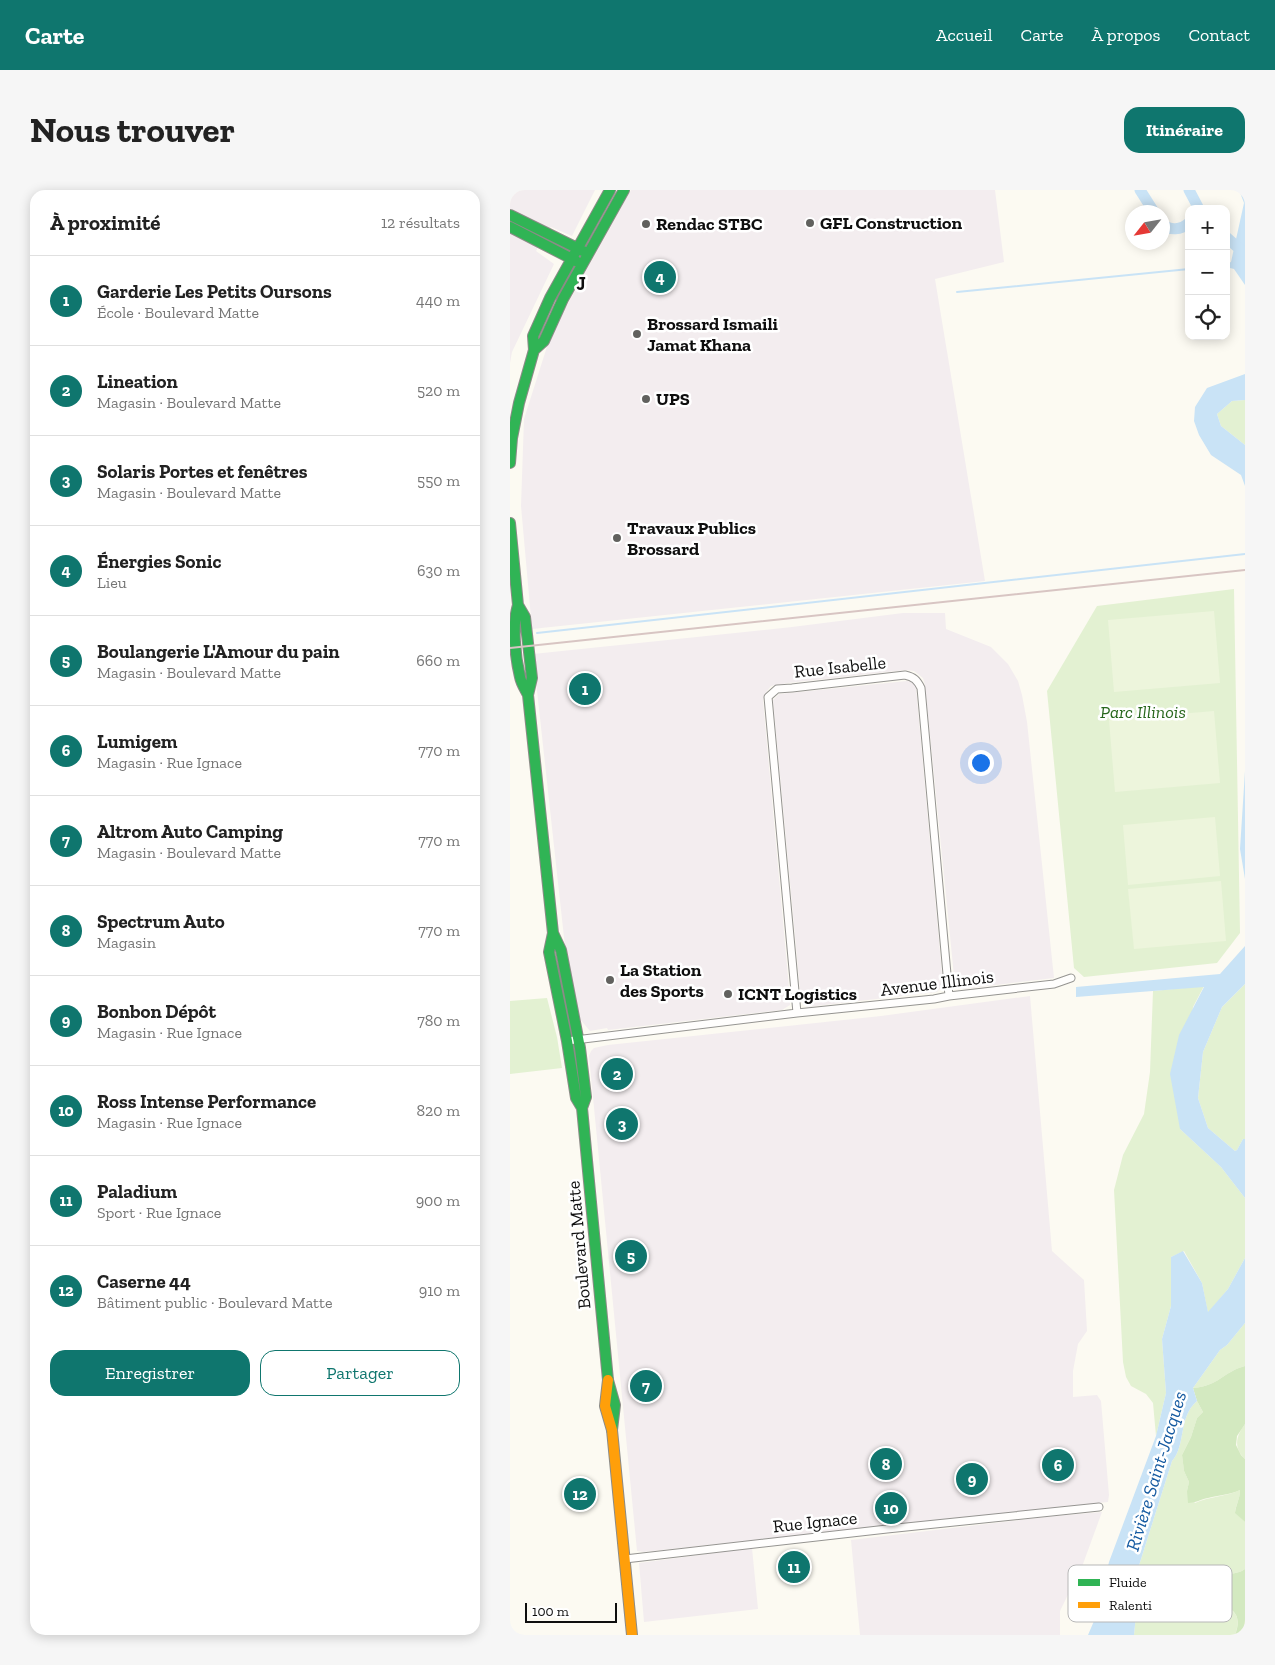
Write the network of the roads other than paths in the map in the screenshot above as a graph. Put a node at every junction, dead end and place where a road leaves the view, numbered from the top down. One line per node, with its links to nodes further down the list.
1 (610, 190): 5 (main road)
2 (624, 190): 6 (main road)
3 (510, 215): 5 (main road)
4 (510, 227): 7 (main road)
5 (577, 248): 6 (main road); 7 (main road)
6 (588, 254): 8 (main road)
7 (572, 258): 8 (main road); 9 (main road)
8 (582, 264): 9 (main road)
9 (534, 350): 10 (main road)
10 (510, 463)
11 (510, 523): 15 (main road, Boulevard Matte)
12 (1071, 978): 13 (street, Avenue Illinois)
13 (949, 996): 14 (street, Avenue Illinois); 14 (street, Rue Isabelle)
14 (797, 1013): 15 (street, Avenue Illinois)
15 (572, 1040): 17 (main road, Boulevard Matte)
16 (1099, 1507): 17 (street, Rue Ignace)
17 (625, 1559): 18 (main road, Boulevard Matte)
18 (632, 1635)

